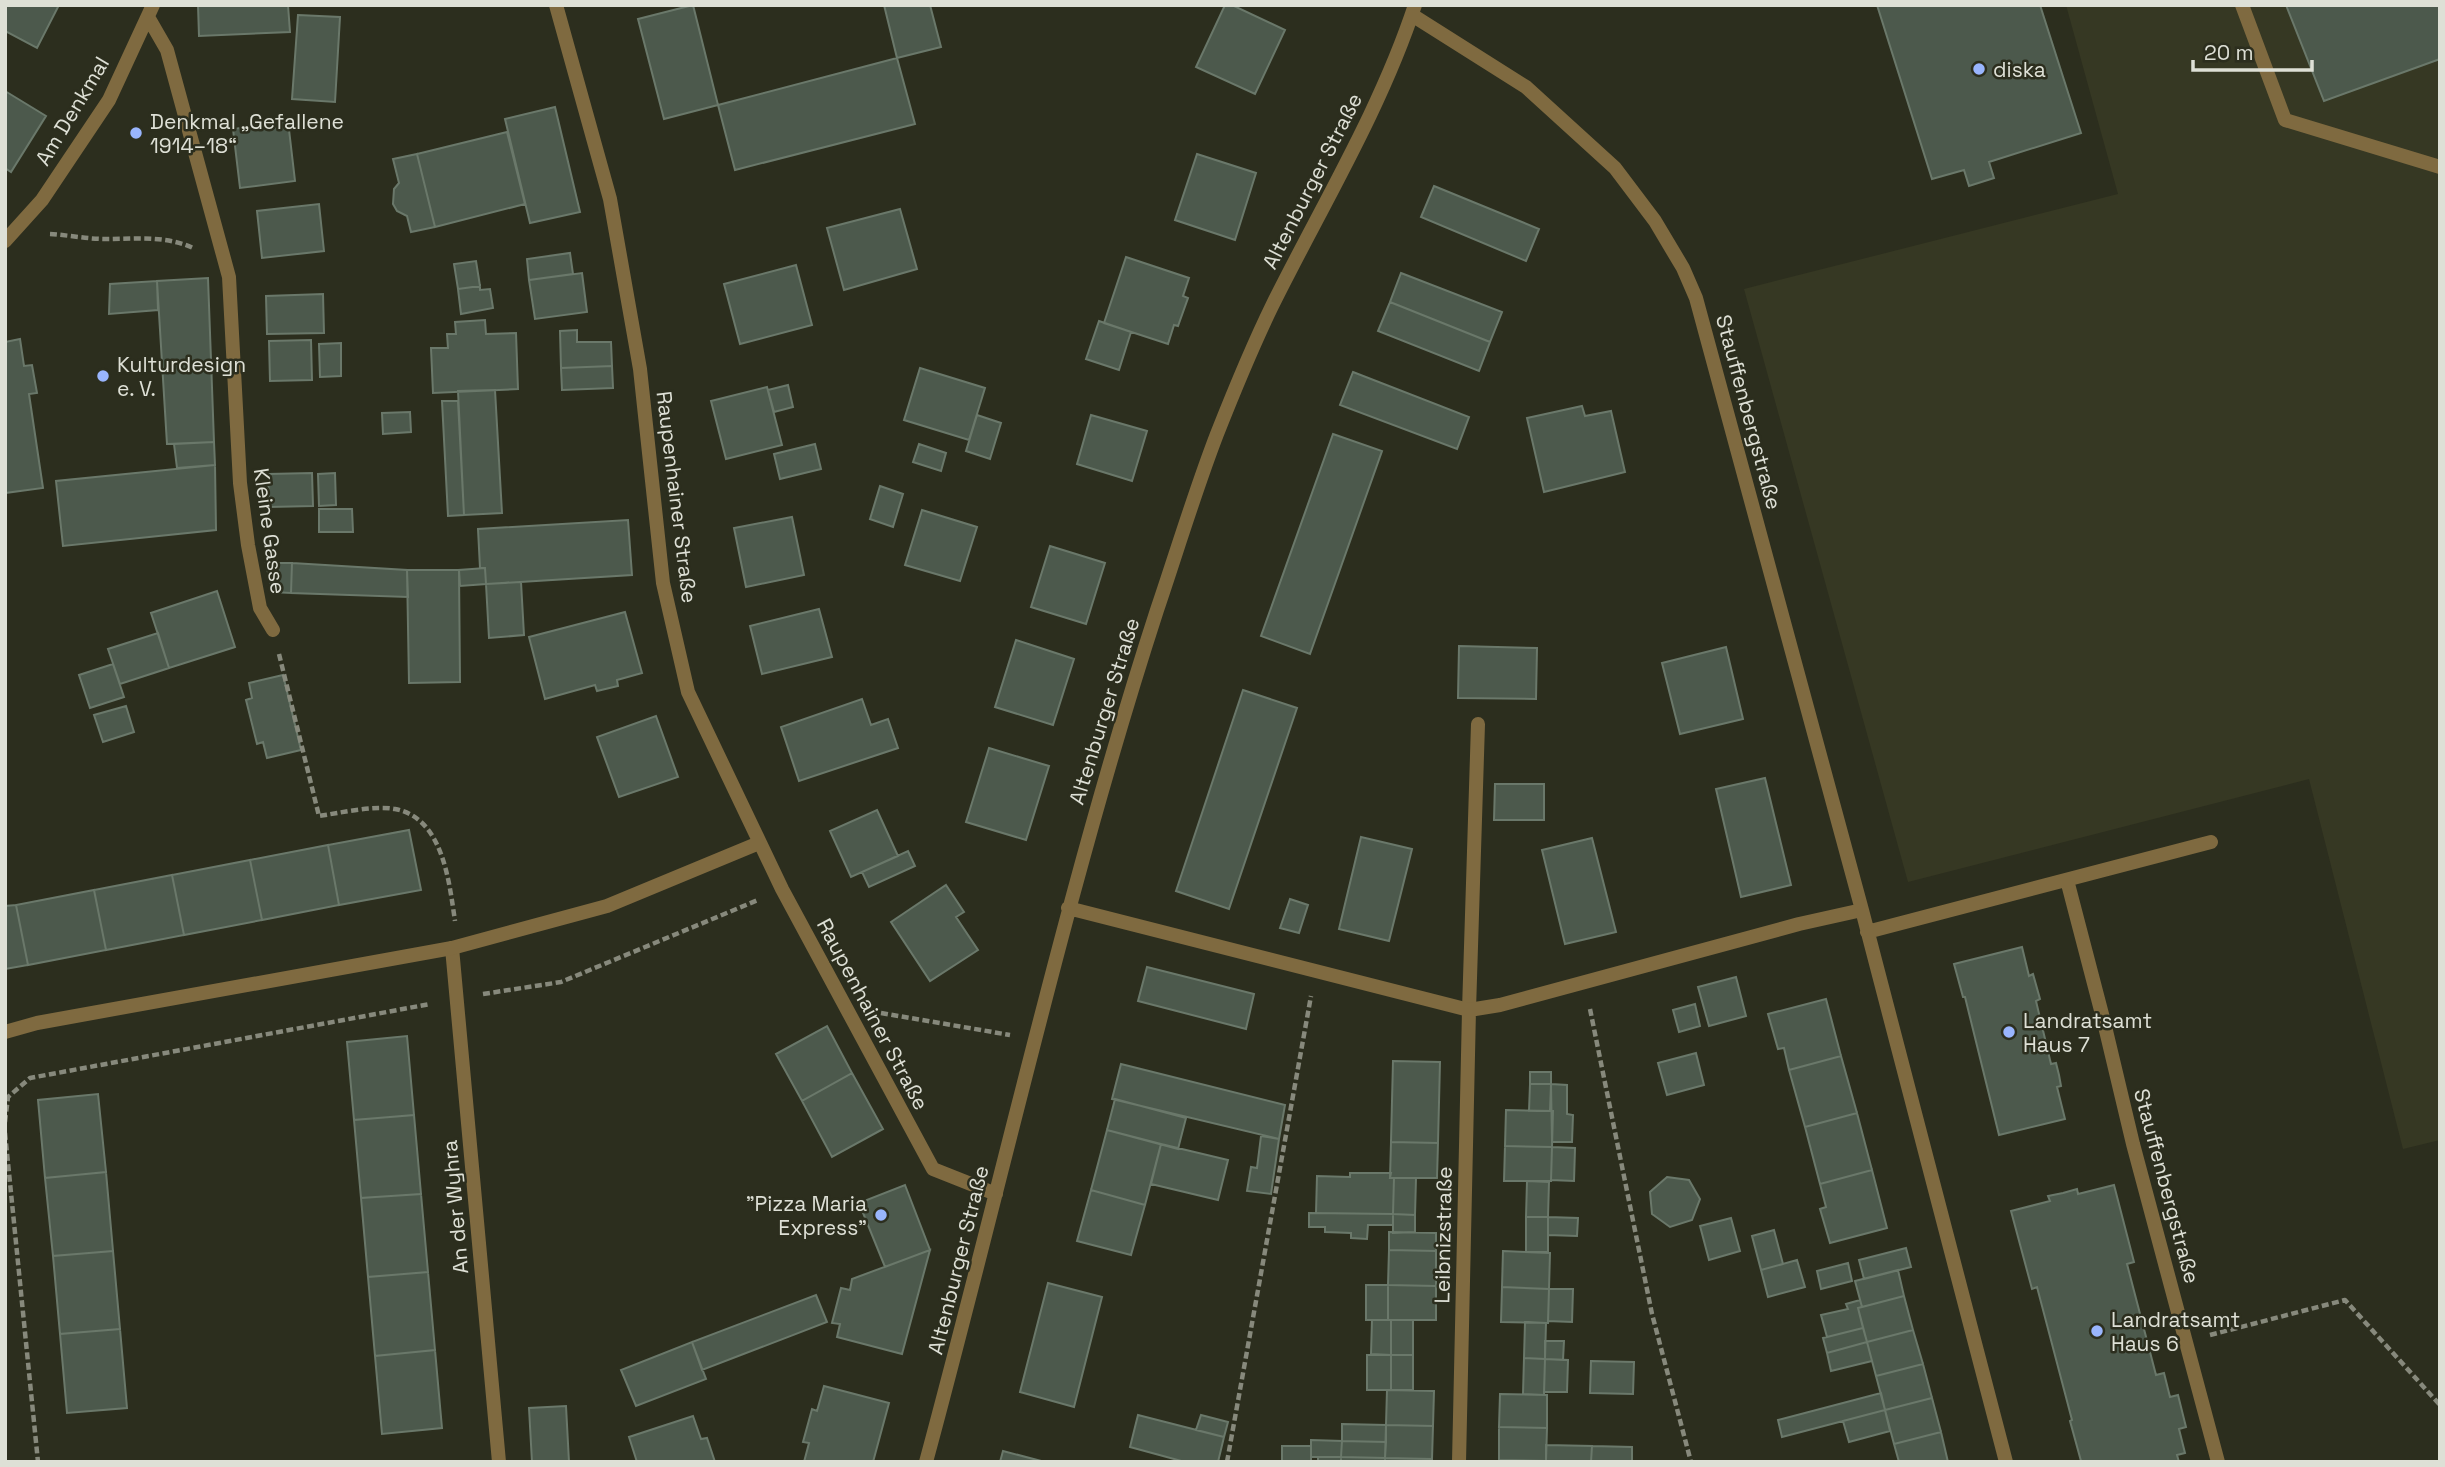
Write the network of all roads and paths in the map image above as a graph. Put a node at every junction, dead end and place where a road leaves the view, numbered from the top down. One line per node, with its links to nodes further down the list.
1 (556, 5): 11 (street, Raupenhainer Straße)
2 (2242, 5): 5 (street)
3 (1413, 10): 14 (street, Altenburger Straße); 15 (street, Stauffenbergstraße)
4 (150, 11): 6 (street, Am Denkmal); 7 (street, Kleine Gasse)
5 (2440, 167)
6 (10, 235): 7 (path)
7 (225, 263): 8 (street, Kleine Gasse)
8 (273, 630): 17 (path)
9 (1478, 724): 22 (street, Leibnizstraße)
10 (2211, 842): 12 (street)
11 (759, 843): 13 (street, Raupenhainer Straße); 17 (street)
12 (2067, 880): 16 (street); 28 (street, Stauffenbergstraße)
13 (782, 889): 20 (path); 21 (street, Raupenhainer Straße)
14 (1068, 908): 18 (street); 24 (street, Altenburger Straße)
15 (1862, 911): 16 (street, Stauffenbergstraße); 19 (street)
16 (1867, 932): 36 (street, Stauffenbergstraße)
17 (456, 947): 20 (street, An der Wyhra); 23 (street)
18 (1316, 971): 22 (street); 33 (path)
19 (1584, 982): 22 (street); 35 (path)
20 (458, 998): 25 (path); 31 (street, An der Wyhra)
21 (846, 1008): 24 (path); 27 (street, Raupenhainer Straße)
22 (1469, 1010): 34 (street, Leibnizstraße)
23 (5, 1032)
24 (1035, 1039): 27 (street, Altenburger Straße)
25 (5, 1122)
26 (5, 1133): 30 (path)
27 (996, 1194): 32 (street, Altenburger Straße)
28 (2186, 1343): 29 (path); 37 (street, Stauffenbergstraße)
29 (2440, 1405)
30 (38, 1462)
31 (499, 1462)
32 (926, 1462)
33 (1227, 1462)
34 (1459, 1462)
35 (1692, 1462)
36 (2006, 1462)
37 (2218, 1462)

